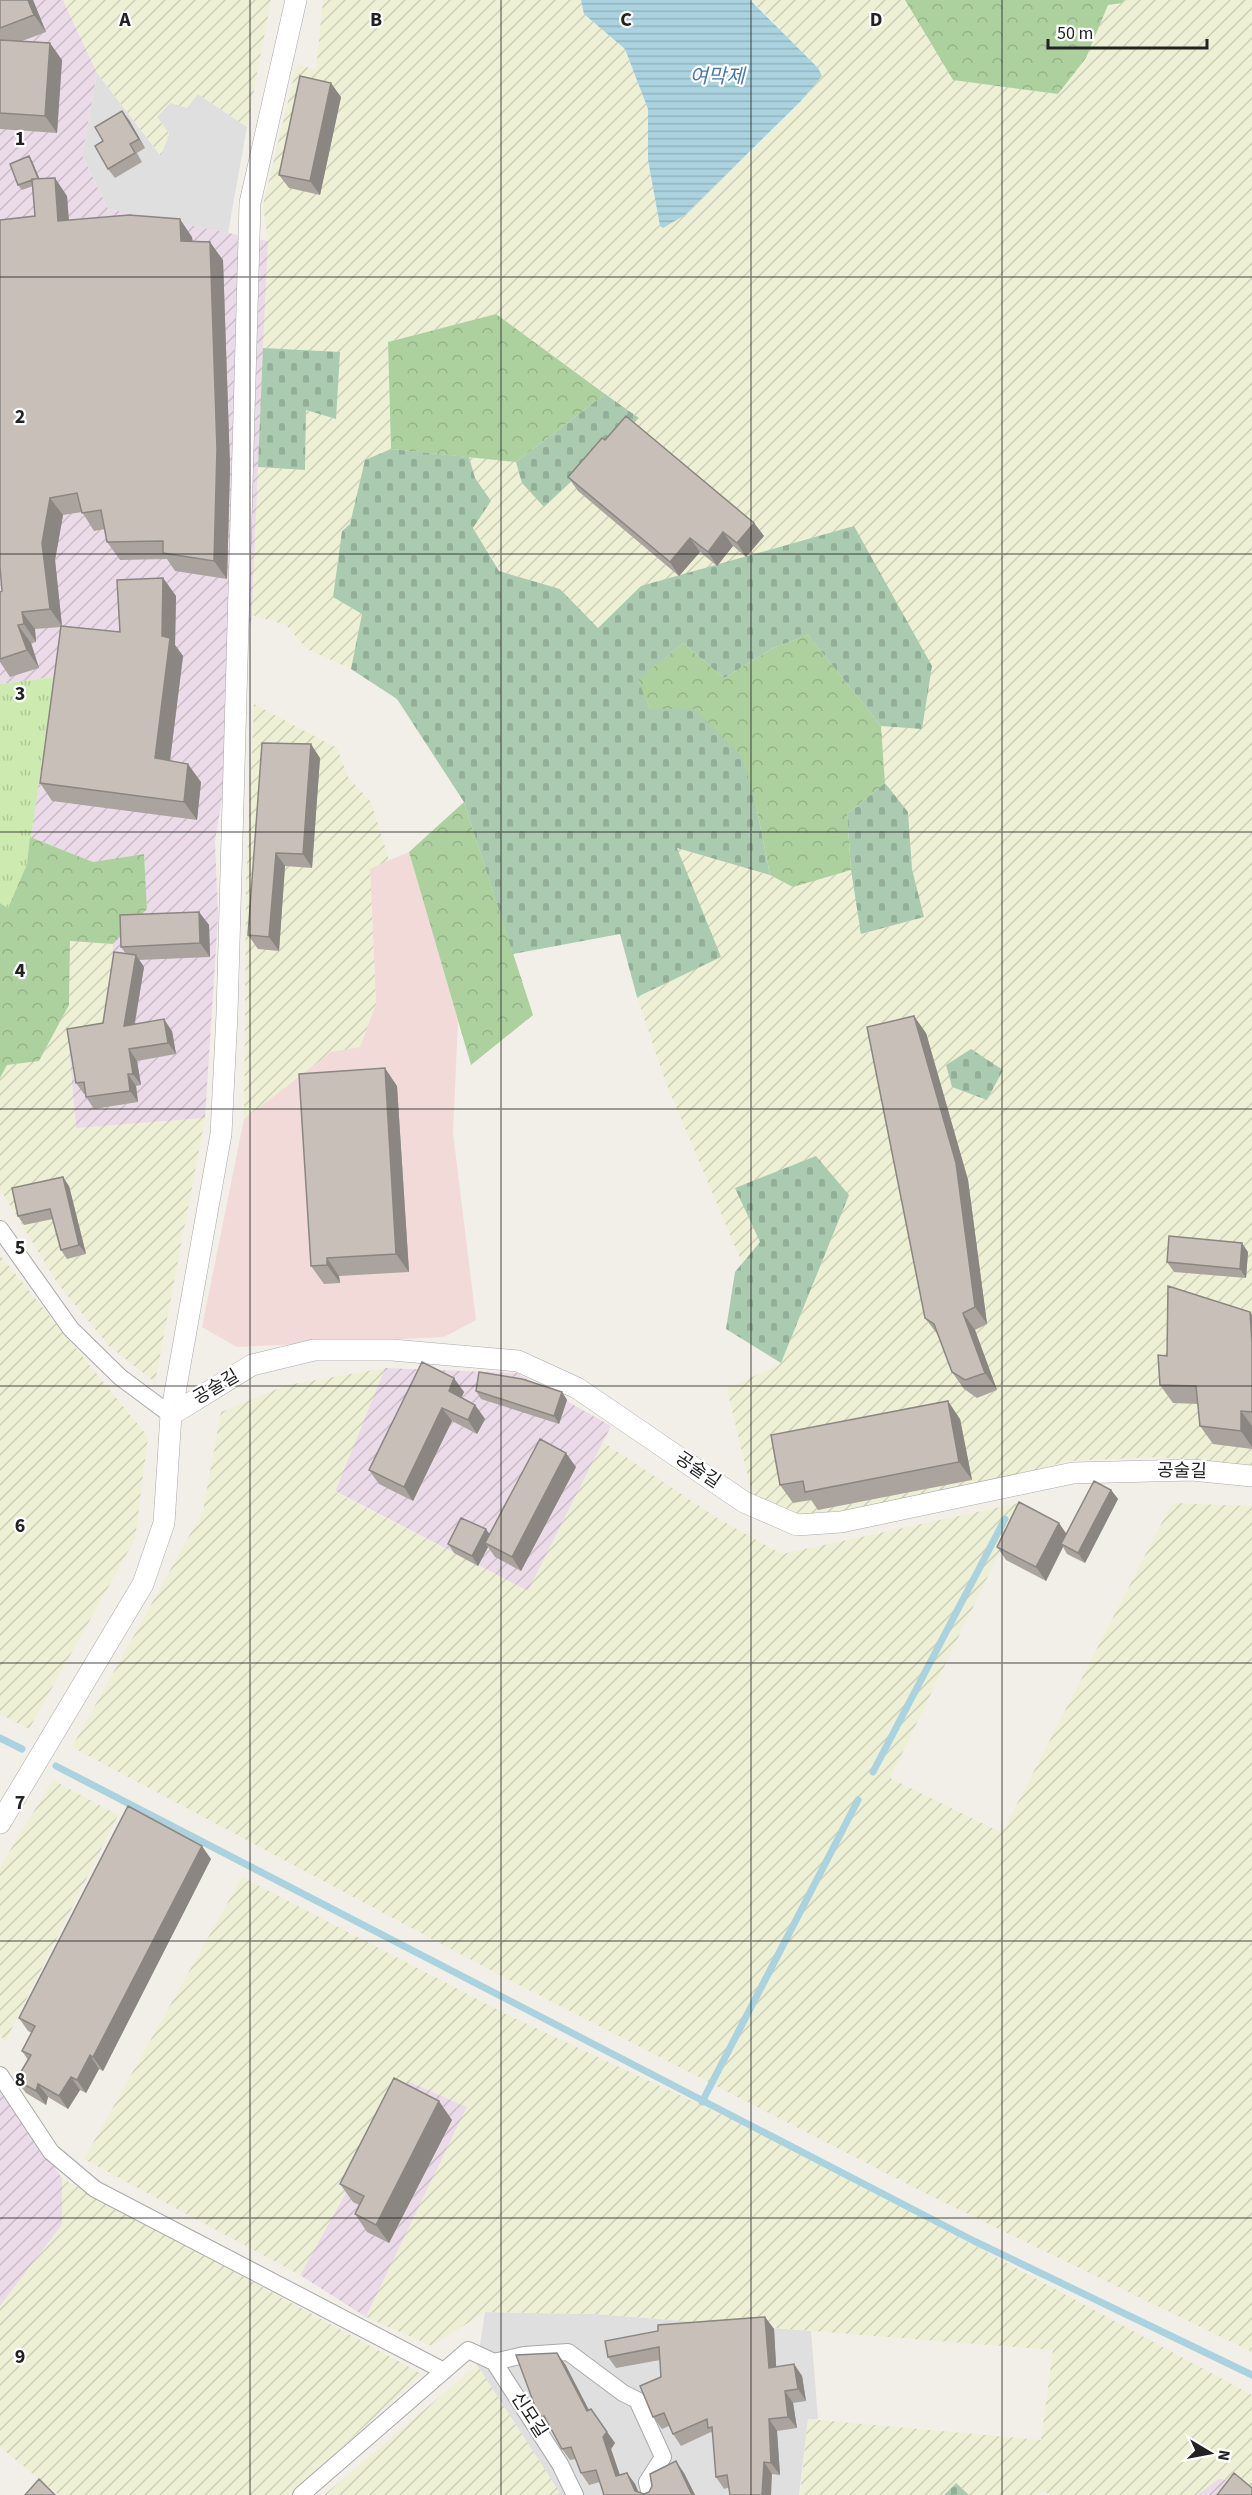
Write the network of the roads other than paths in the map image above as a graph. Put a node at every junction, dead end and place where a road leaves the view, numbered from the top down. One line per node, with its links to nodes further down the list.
1 (296, 0): 3 (street)
2 (0, 1229): 3 (street)
3 (171, 1414): 4 (street, 공술길); 5 (street)
4 (1252, 1476)
5 (0, 1823)
6 (0, 2075): 8 (street)
7 (494, 2362): 8 (street); 10 (street, 신모길); 11 (street)
8 (444, 2372): 9 (street)
9 (301, 2495)
10 (575, 2495)
11 (650, 2495)

